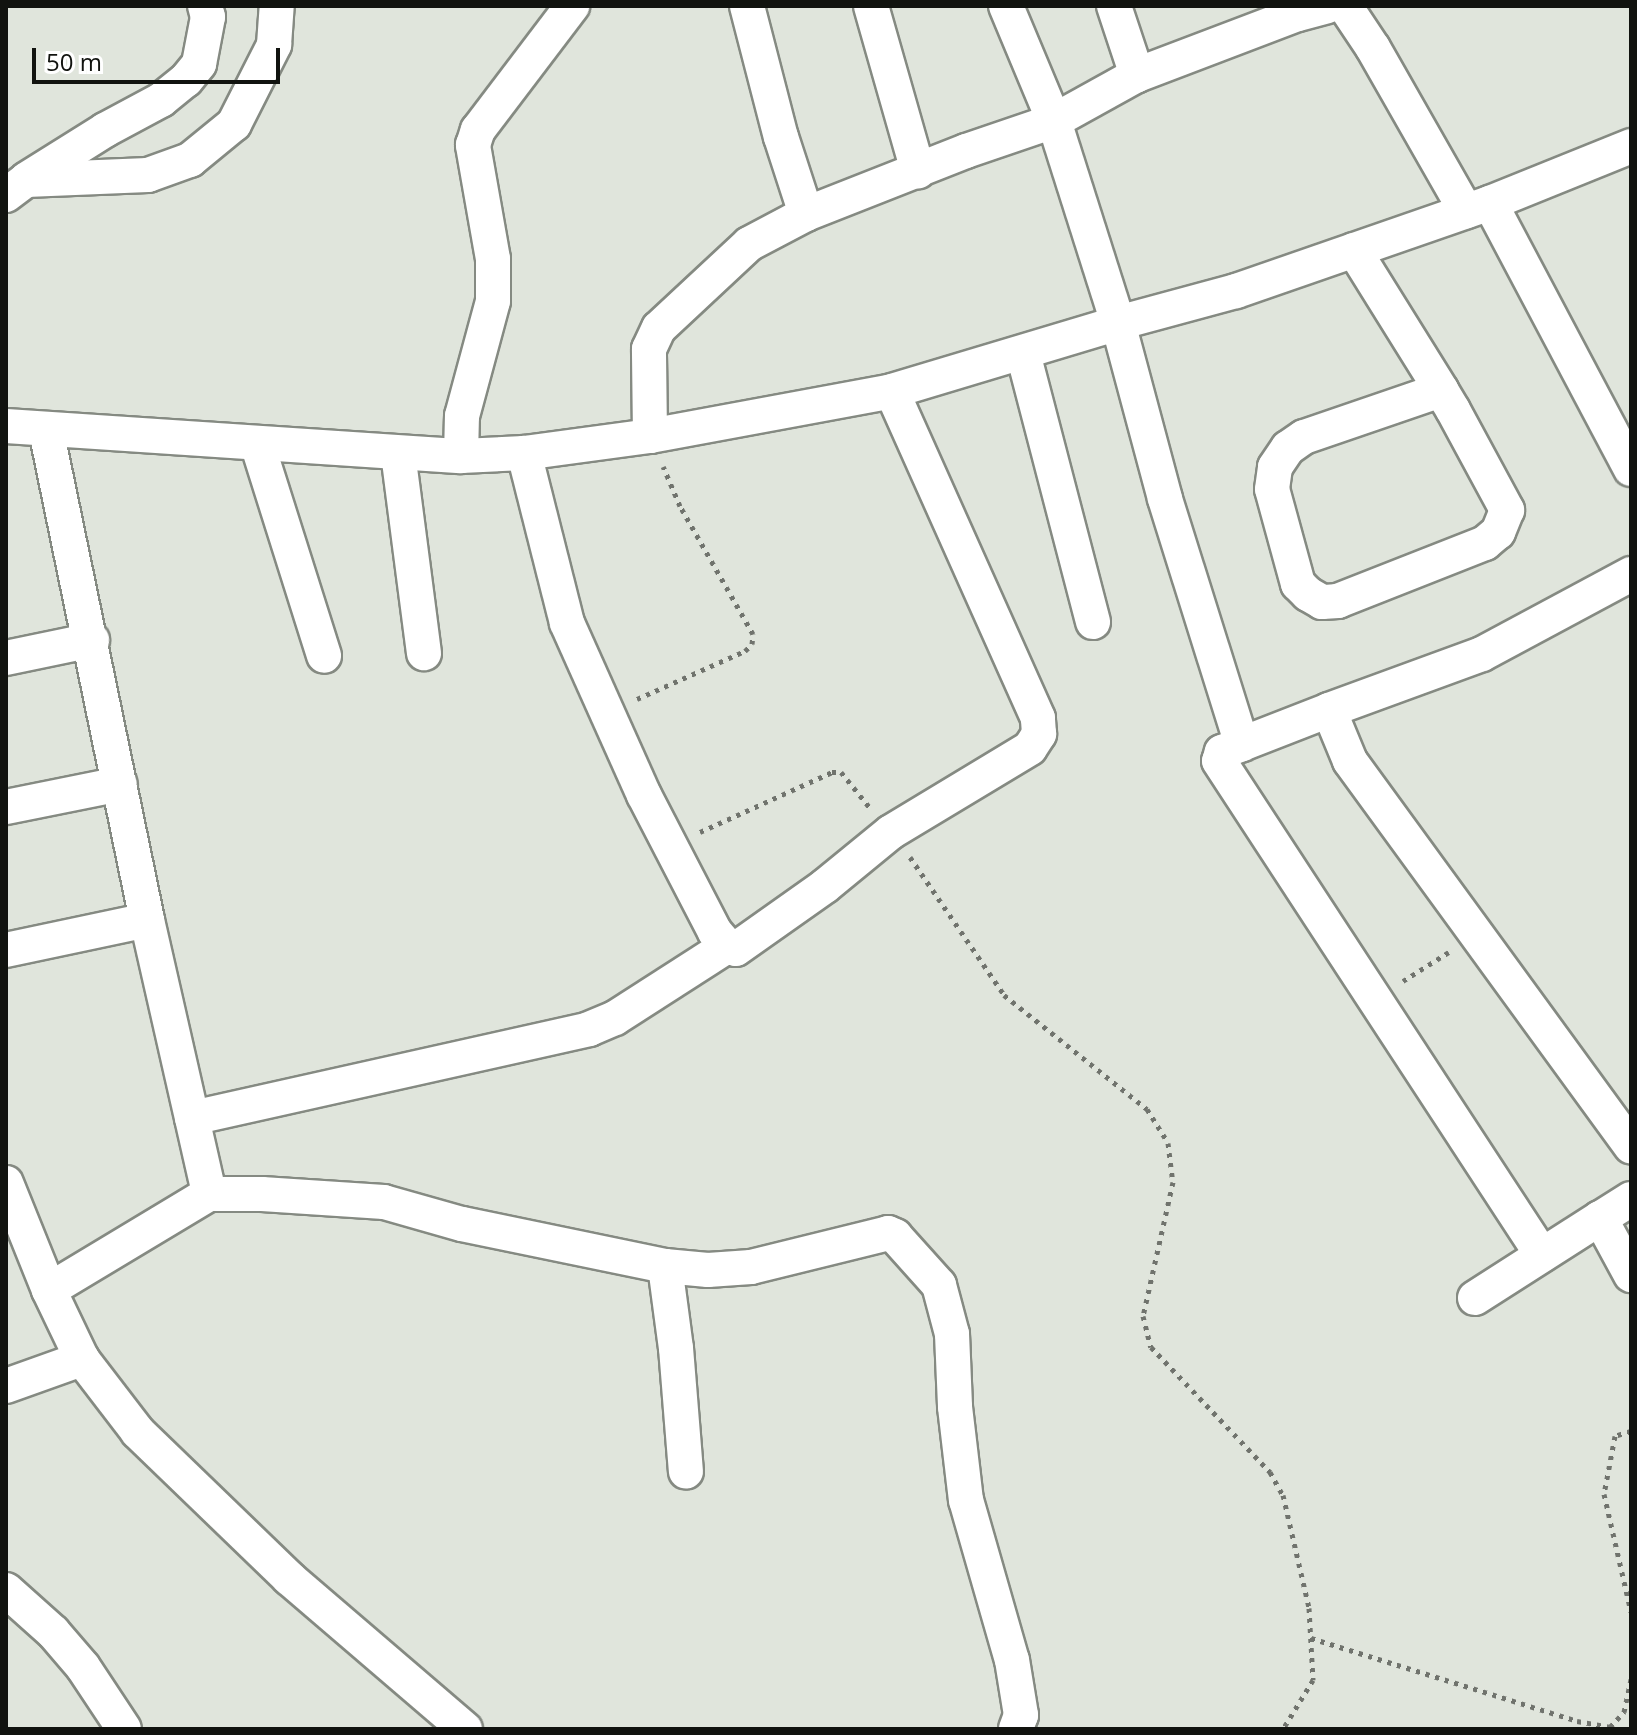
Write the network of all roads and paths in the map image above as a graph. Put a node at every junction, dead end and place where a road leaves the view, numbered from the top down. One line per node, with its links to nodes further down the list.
1 (205, 6): 14 (street)
2 (277, 6): 14 (street)
3 (572, 6): 28 (street)
4 (747, 6): 16 (street)
5 (871, 6): 13 (street)
6 (1006, 6): 11 (street)
7 (1114, 6): 10 (street)
8 (1327, 6): 10 (street)
9 (1345, 6): 15 (street)
10 (1137, 75): 11 (street)
11 (1054, 121): 13 (street); 18 (street)
12 (1631, 146): 15 (street)
13 (918, 171): 16 (street)
14 (16, 188)
15 (1478, 207): 17 (street); 29 (street)
16 (806, 214): 24 (street)
17 (1354, 250): 18 (street); 20 (street)
18 (1118, 323): 19 (street); 38 (street)
19 (1023, 353): 21 (street); 31 (street)
20 (1441, 390): 20 (street)
21 (892, 391): 24 (street); 41 (street)
22 (6, 426): 23 (street)
23 (46, 430): 25 (street); 32 (street)
24 (650, 436): 27 (street); 37 (path)
25 (257, 443): 26 (street); 34 (street)
26 (398, 453): 28 (street); 33 (street)
27 (524, 453): 28 (street); 37 (street)
28 (461, 456)
29 (1631, 469)
30 (1631, 574): 36 (street)
31 (1093, 622)
32 (92, 640): 35 (street); 39 (street)
33 (424, 653)
34 (324, 656)
35 (6, 658)
36 (1329, 710): 38 (street); 44 (street)
37 (607, 712): 42 (street)
38 (1242, 744): 47 (street)
39 (120, 784): 40 (street); 43 (street)
40 (6, 807)
41 (891, 832): 42 (path); 45 (street); 65 (path)
42 (670, 846): 45 (street)
43 (147, 920): 46 (street); 48 (street)
44 (1477, 935): 47 (path); 49 (street)
45 (727, 946): 48 (street)
46 (6, 950)
47 (1374, 998): 54 (street)
48 (192, 1118): 51 (street)
49 (1631, 1146)
50 (6, 1183): 57 (street)
51 (209, 1194): 55 (street); 57 (street)
52 (1631, 1199): 53 (street)
53 (1600, 1218): 54 (street); 56 (street)
54 (1542, 1255): 58 (street)
55 (665, 1266): 62 (street); 69 (street)
56 (1631, 1275)
57 (49, 1290): 59 (street)
58 (1475, 1298)
59 (82, 1359): 60 (street); 68 (street)
60 (6, 1386)
61 (1631, 1431): 64 (path)
62 (686, 1472)
63 (6, 1590): 67 (street)
64 (1631, 1612)
65 (1311, 1638): 66 (path); 70 (path)
66 (1631, 1679)
67 (124, 1729)
68 (465, 1729)
69 (1016, 1729)
70 (1283, 1729)

